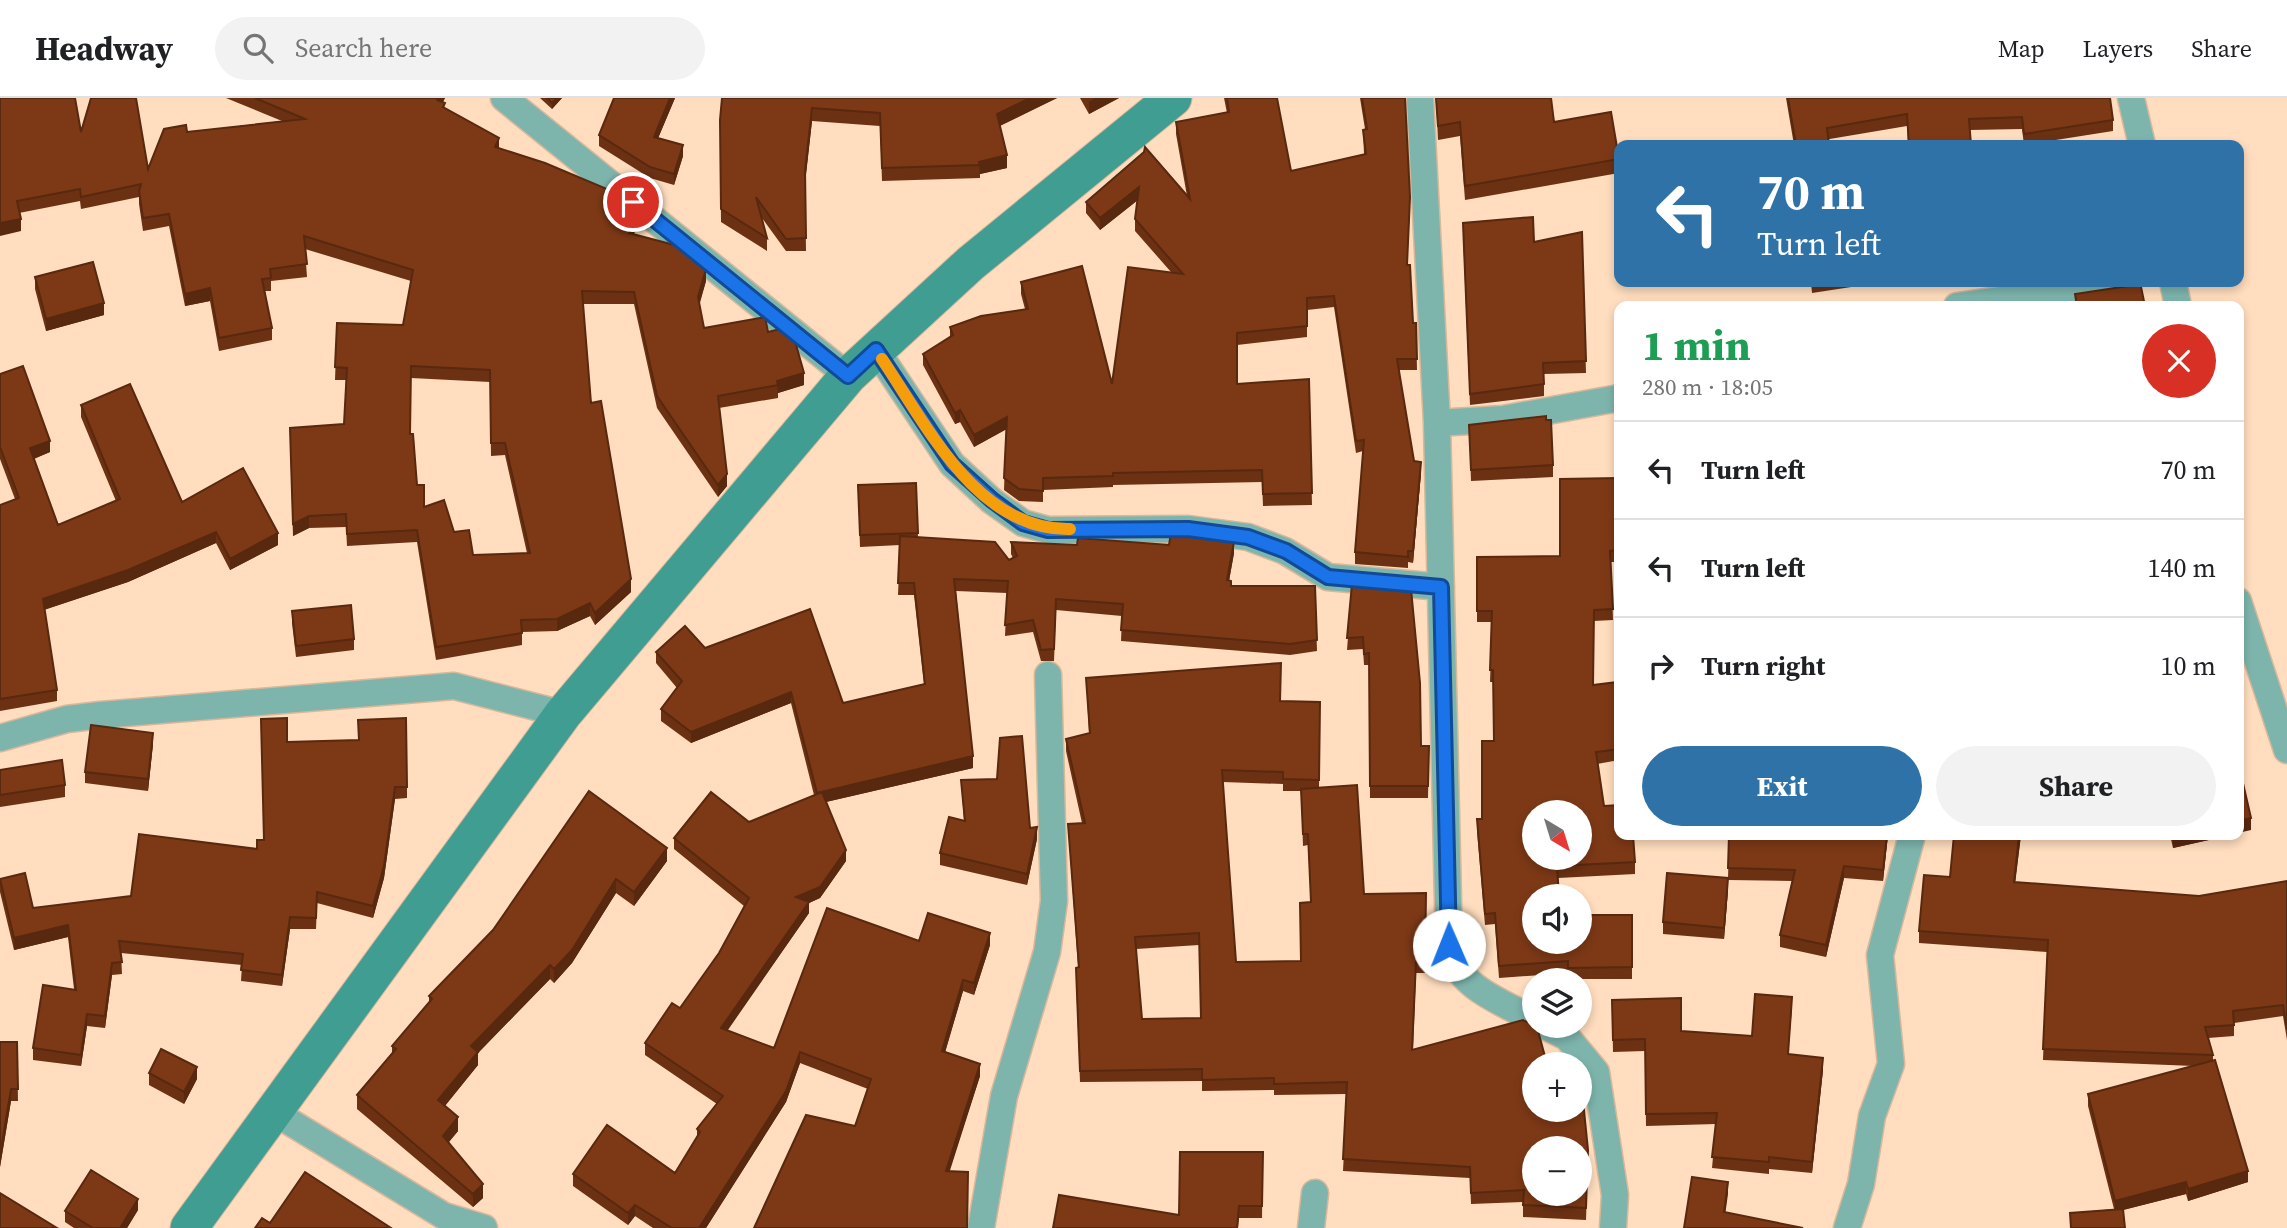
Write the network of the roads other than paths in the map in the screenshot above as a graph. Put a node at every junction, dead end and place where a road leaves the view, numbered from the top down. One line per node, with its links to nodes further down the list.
1 (503, 98): 9 (street)
2 (1172, 98): 8 (main road)
3 (1420, 98): 11 (street)
4 (2131, 98): 5 (street)
5 (2141, 140)
6 (2091, 287): 7 (street)
7 (1992, 301)
8 (876, 350): 9 (main road); 12 (street)
9 (848, 376): 15 (main road)
10 (1614, 399): 11 (street)
11 (1437, 423): 12 (street)
12 (1441, 587): 19 (street)
13 (2244, 619): 17 (street)
14 (1048, 675): 25 (street)
15 (563, 715): 16 (street); 21 (main road)
16 (0, 738)
17 (2287, 750)
18 (1911, 840): 28 (street)
19 (1522, 1013)
20 (1568, 1038): 27 (street)
21 (272, 1111): 23 (main road); 24 (street)
22 (1315, 1193): 26 (street)
23 (189, 1228)
24 (484, 1228)
25 (981, 1228)
26 (1311, 1228)
27 (1613, 1228)
28 (1847, 1228)

